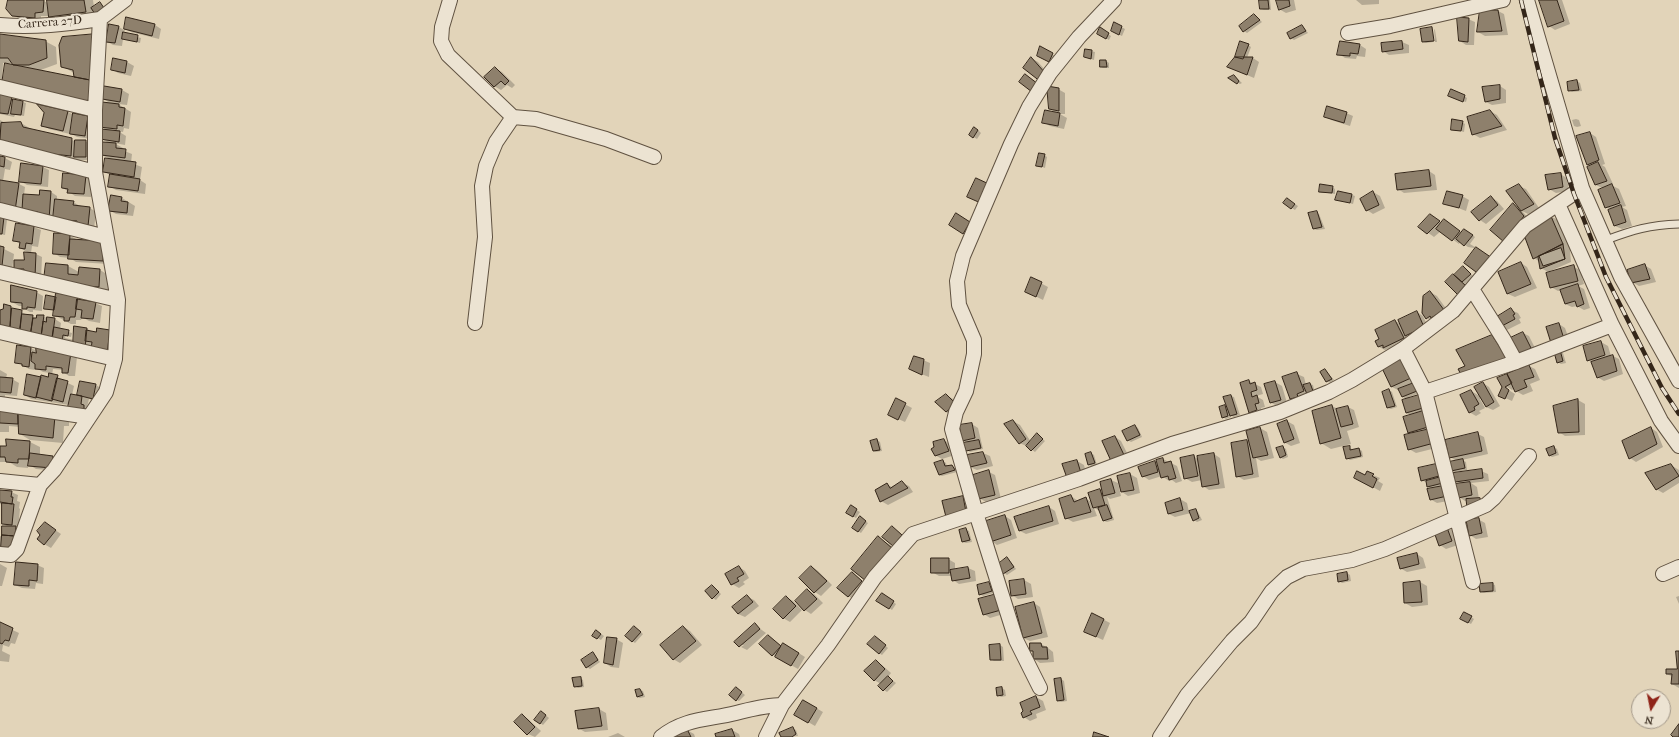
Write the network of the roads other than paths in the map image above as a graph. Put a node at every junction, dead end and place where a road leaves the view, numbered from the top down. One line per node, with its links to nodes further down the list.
1 (125, 0): 6 (street)
2 (450, 0): 11 (street)
3 (1114, 0): 38 (street)
4 (1503, 0): 8 (street)
5 (1527, 0): 15 (street)
6 (100, 19): 7 (street, Carrera 27D); 10 (street)
7 (0, 24)
8 (1348, 33)
9 (0, 87): 10 (street)
10 (95, 110): 14 (street)
11 (513, 117): 13 (street); 24 (street)
12 (0, 147): 14 (street)
13 (654, 158)
14 (95, 172): 19 (street)
15 (1582, 188): 16 (street); 20 (street)
16 (1558, 204): 22 (street); 25 (street)
17 (0, 210): 19 (street)
18 (1679, 224): 20 (lane)
19 (106, 237): 23 (street)
20 (1606, 240): 30 (street)
21 (0, 272): 23 (street)
22 (1472, 289): 27 (street); 29 (street)
23 (118, 300): 28 (street)
24 (475, 323)
25 (1612, 325): 29 (street); 34 (street)
26 (0, 332): 28 (street)
27 (1403, 349): 31 (street); 38 (street)
28 (115, 359): 33 (street)
29 (1516, 362): 31 (street)
30 (1679, 381)
31 (1425, 392): 39 (street)
32 (0, 404): 33 (street)
33 (89, 417): 37 (street)
34 (1679, 446)
35 (1529, 456): 39 (street)
36 (0, 481): 37 (street)
37 (40, 485): 40 (street)
38 (976, 513): 44 (street); 45 (street)
39 (1458, 518): 43 (street); 48 (street)
40 (0, 554)
41 (1679, 568): 42 (street)
42 (1663, 574)
43 (1473, 582)
44 (1040, 688)
45 (782, 705): 46 (street); 47 (street)
46 (660, 737)
47 (766, 737)
48 (1160, 737)

